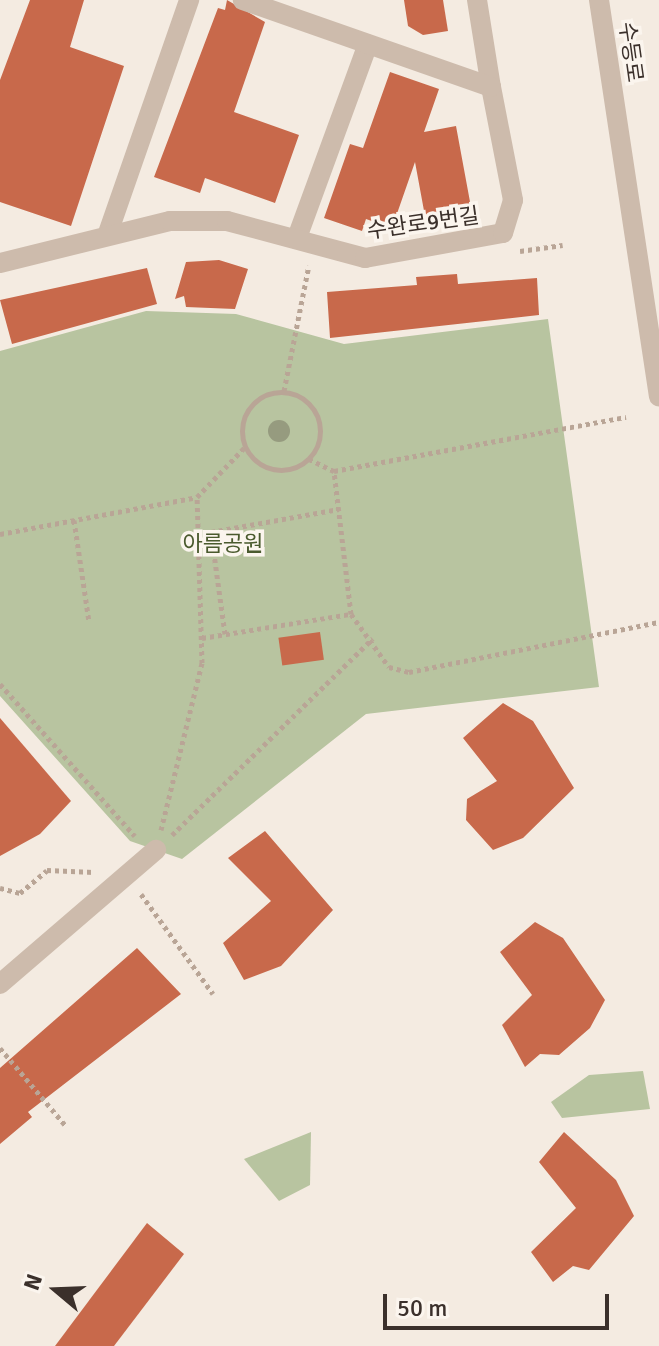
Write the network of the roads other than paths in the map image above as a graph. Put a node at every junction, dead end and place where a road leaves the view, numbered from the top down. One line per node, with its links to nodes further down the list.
1 (189, 0): 7 (street)
2 (243, 0): 5 (street)
3 (477, 0): 6 (street, 수완로9번길)
4 (599, 0): 10 (street, 수등로)
5 (368, 44): 6 (street); 8 (street)
6 (491, 87): 8 (street, 수완로9번길)
7 (108, 233): 8 (street, 수완로9번길); 9 (street, 수완로9번길)
8 (298, 235)
9 (0, 263)
10 (659, 396)
11 (153, 852): 12 (street)
12 (0, 984)

